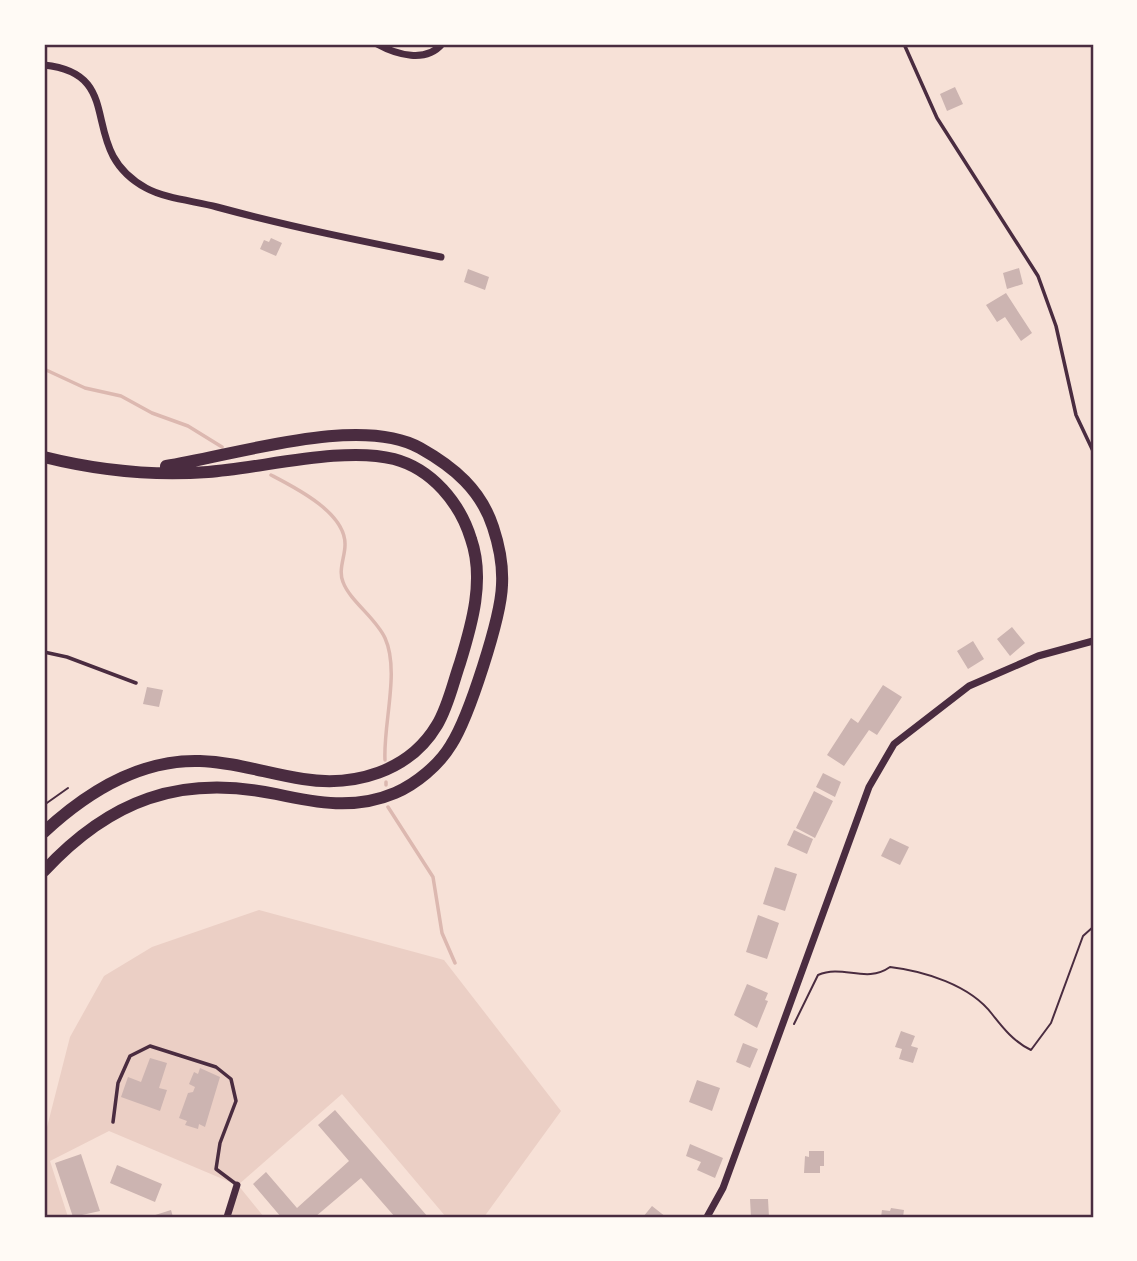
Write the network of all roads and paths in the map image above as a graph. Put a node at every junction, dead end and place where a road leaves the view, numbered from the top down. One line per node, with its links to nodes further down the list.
1 (377, 44): 2 (street)
2 (442, 44)
3 (904, 44): 6 (lane)
4 (44, 65): 5 (street)
5 (441, 257)
6 (1093, 451)
7 (44, 457): 8 (main road)
8 (128, 472): 14 (main road); 15 (main road)
9 (1093, 641): 21 (street)
10 (44, 652): 11 (lane)
11 (136, 683)
12 (68, 788): 13 (path)
13 (44, 805)
14 (44, 832)
15 (44, 871)
16 (1093, 927): 17 (path)
17 (789, 1030)
18 (113, 1122): 19 (lane)
19 (237, 1185): 20 (street)
20 (227, 1217)
21 (707, 1217)

